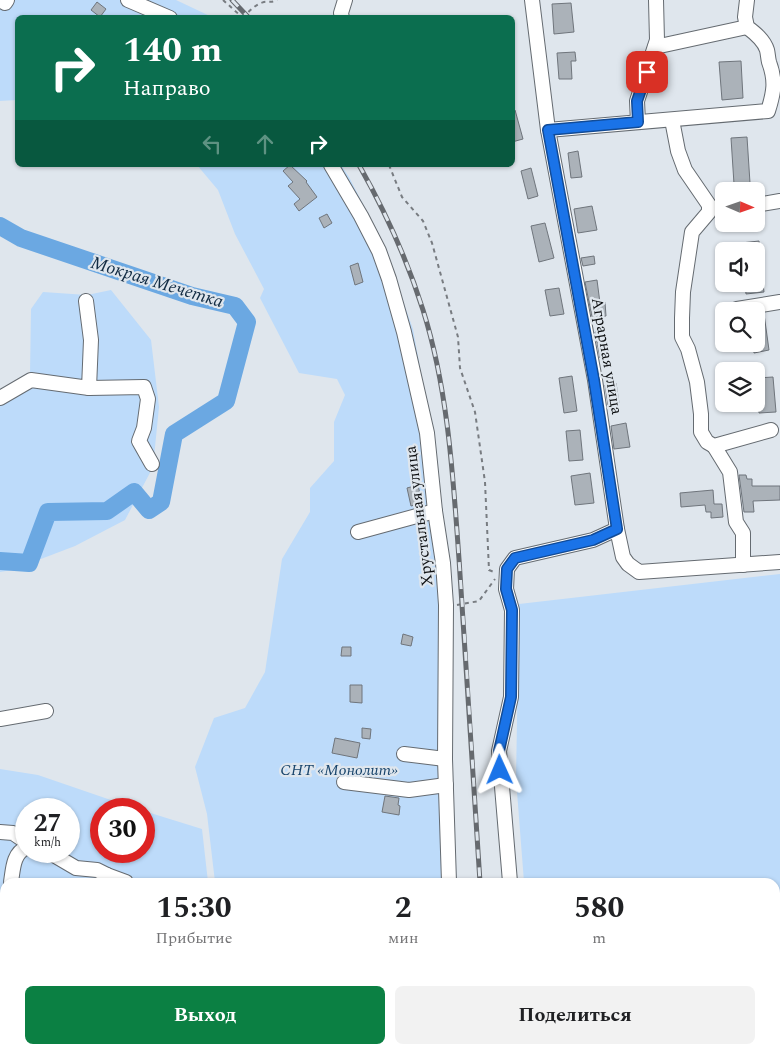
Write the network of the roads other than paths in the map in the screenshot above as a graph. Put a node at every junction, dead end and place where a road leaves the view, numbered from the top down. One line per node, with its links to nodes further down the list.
1 (128, 0): 6 (street)
2 (345, 0): 7 (street)
3 (532, 0): 12 (street, Аграрная улица)
4 (656, 0): 9 (street)
5 (747, 0): 8 (street)
6 (163, 15)
7 (342, 15)
8 (747, 27): 9 (street); 10 (street)
9 (655, 47): 11 (street)
10 (672, 120): 11 (street); 16 (street)
11 (638, 122): 12 (street)
12 (548, 130): 27 (street, Аграрная улица)
13 (332, 167): 26 (street, Хрустальная улица)
14 (780, 201): 15 (street)
15 (765, 204)
16 (709, 208): 17 (street); 24 (street)
17 (715, 208)
18 (86, 302): 21 (street)
19 (780, 302): 20 (street)
20 (765, 304)
21 (89, 388): 22 (street); 25 (street)
22 (0, 398)
23 (771, 430): 24 (street)
24 (714, 446): 30 (street)
25 (152, 464)
26 (435, 511): 28 (street); 34 (street, Хрустальная улица)
27 (617, 529): 30 (street, Аграрная улица); 44 (street)
28 (358, 532)
29 (780, 562): 30 (street, Аграрная улица)
30 (743, 565)
31 (46, 712): 32 (street)
32 (0, 719)
33 (404, 754): 34 (street)
34 (445, 759): 36 (street, Хрустальная улица)
35 (344, 782): 36 (street)
36 (446, 785): 43 (street, Хрустальная улица)
37 (0, 832): 38 (street)
38 (15, 834)
39 (15, 862): 41 (street)
40 (67, 863): 42 (street)
41 (13, 878)
42 (106, 878)
43 (449, 878)
44 (510, 878)

